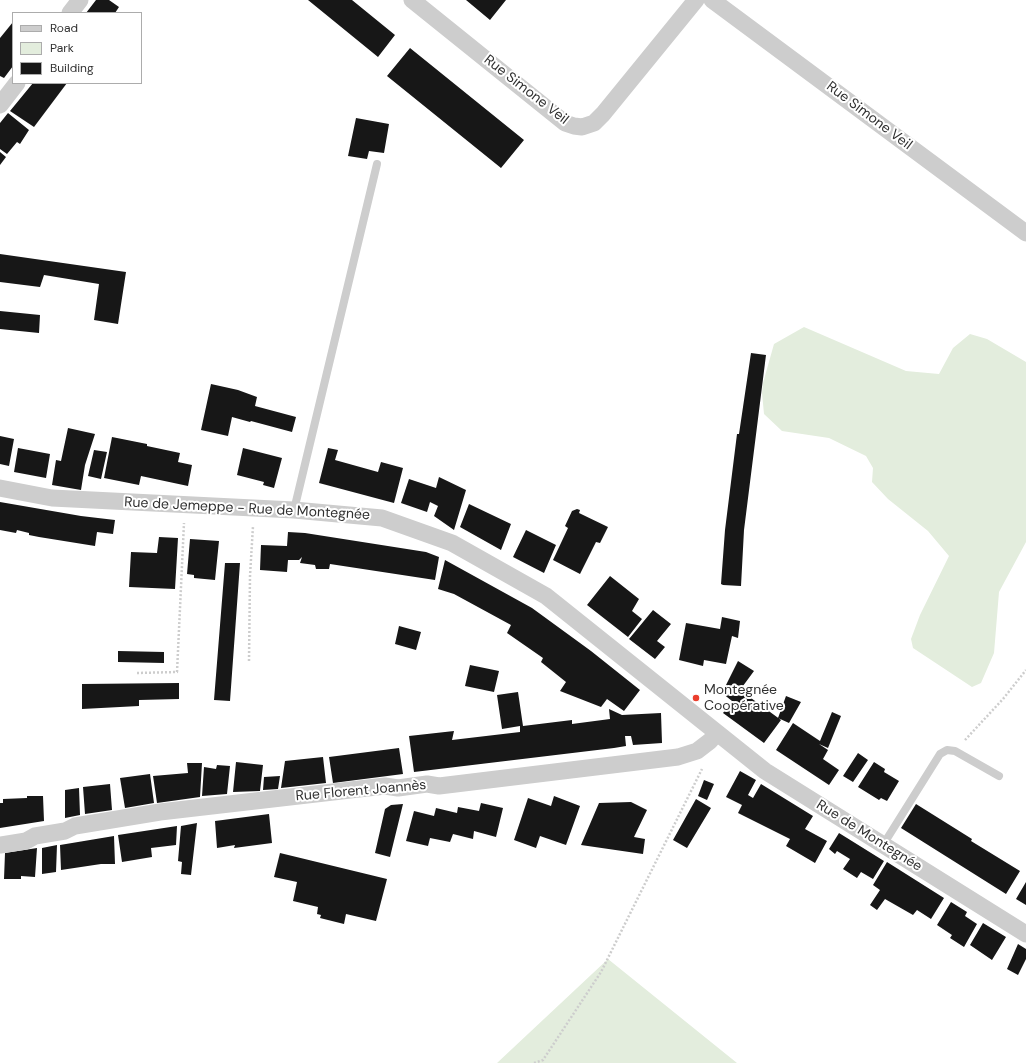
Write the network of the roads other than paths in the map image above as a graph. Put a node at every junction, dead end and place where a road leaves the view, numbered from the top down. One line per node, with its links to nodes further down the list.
1 (80, 0): 5 (street)
2 (412, 0): 3 (street, Rue Simone Veil)
3 (696, 0)
4 (712, 0): 9 (street, Rue Simone Veil)
5 (71, 12)
6 (16, 84): 7 (street)
7 (0, 105)
8 (377, 164): 11 (lane)
9 (1026, 233)
10 (0, 488): 11 (street, Rue de Jemeppe - Rue de Montegnée)
11 (294, 510): 12 (street, Rue de Jemeppe - Rue de Montegnée)
12 (717, 733): 14 (street, Rue Florent Joannès); 15 (street, Rue de Montegnée)
13 (1000, 776): 15 (lane)
14 (0, 845)
15 (884, 845): 16 (street, Rue de Montegnée)
16 (1026, 934)

